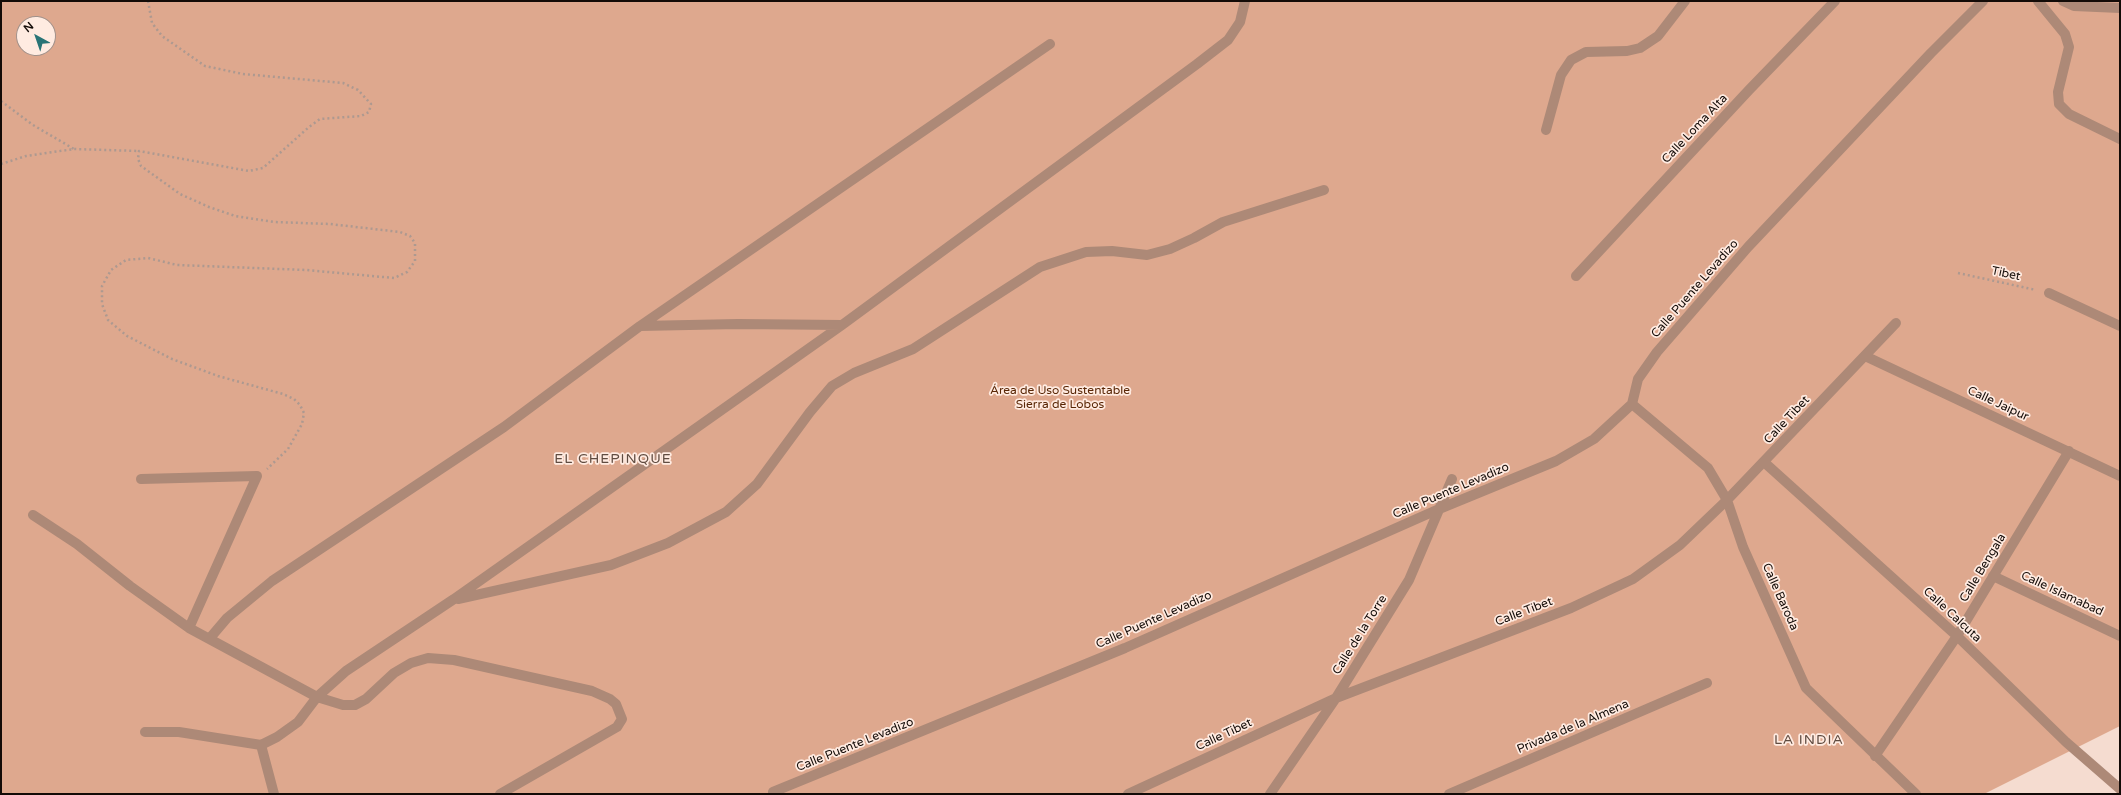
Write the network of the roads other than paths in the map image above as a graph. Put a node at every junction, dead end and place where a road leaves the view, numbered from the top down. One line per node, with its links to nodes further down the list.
1 (1245, 1): 15 (street)
2 (1685, 1): 9 (street)
3 (1835, 1): 12 (street, Calle Loma Alta)
4 (1983, 1): 19 (street, Calle Puente Levadizo)
5 (2038, 1): 10 (street)
6 (2063, 1): 7 (street)
7 (2120, 8)
8 (1050, 44): 16 (street)
9 (1546, 130)
10 (2120, 139)
11 (1324, 190): 29 (street)
12 (1576, 276)
13 (2049, 293): 17 (street)
14 (1896, 323): 18 (street, Calle Tibet)
15 (842, 325): 16 (street); 29 (street)
16 (640, 326): 33 (street)
17 (2120, 326)
18 (1865, 356): 20 (street, Calle Jaipur); 21 (street, Calle Tibet)
19 (1632, 404): 25 (street, Calle Baroda); 26 (street, Calle Puente Levadizo)
20 (2069, 451): 22 (street, Calle Jaipur); 28 (street, Calle Bengala)
21 (1765, 463): 25 (street, Calle Tibet); 31 (street, Calle Calcuta)
22 (2120, 476)
23 (141, 478): 30 (street)
24 (1452, 479): 26 (street, Calle de la Torre)
25 (1727, 500): 36 (street, Calle Tibet); 39 (street, Calle Baroda)
26 (1439, 508): 36 (street, Calle de la Torre); 41 (street, Calle Puente Levadizo)
27 (33, 516): 30 (street)
28 (1993, 576): 31 (street, Calle Bengala); 32 (street, Calle Islamabad)
29 (454, 600): 35 (street)
30 (189, 628): 33 (street)
31 (1957, 636): 39 (street, Calle Bengala); 40 (street, Calle Calcuta)
32 (2120, 636)
33 (210, 638): 35 (street)
34 (1707, 683): 46 (street, Privada de la Almena)
35 (317, 697): 38 (street); 43 (street)
36 (1336, 698): 44 (street, Calle Tibet); 45 (street, Calle de la Torre)
37 (145, 732): 38 (street)
38 (261, 745): 42 (street)
39 (1875, 756): 47 (street, Calle Baroda)
40 (2120, 788)
41 (773, 792)
42 (274, 794)
43 (500, 794)
44 (1128, 794)
45 (1270, 794)
46 (1449, 794)
47 (1916, 794)

